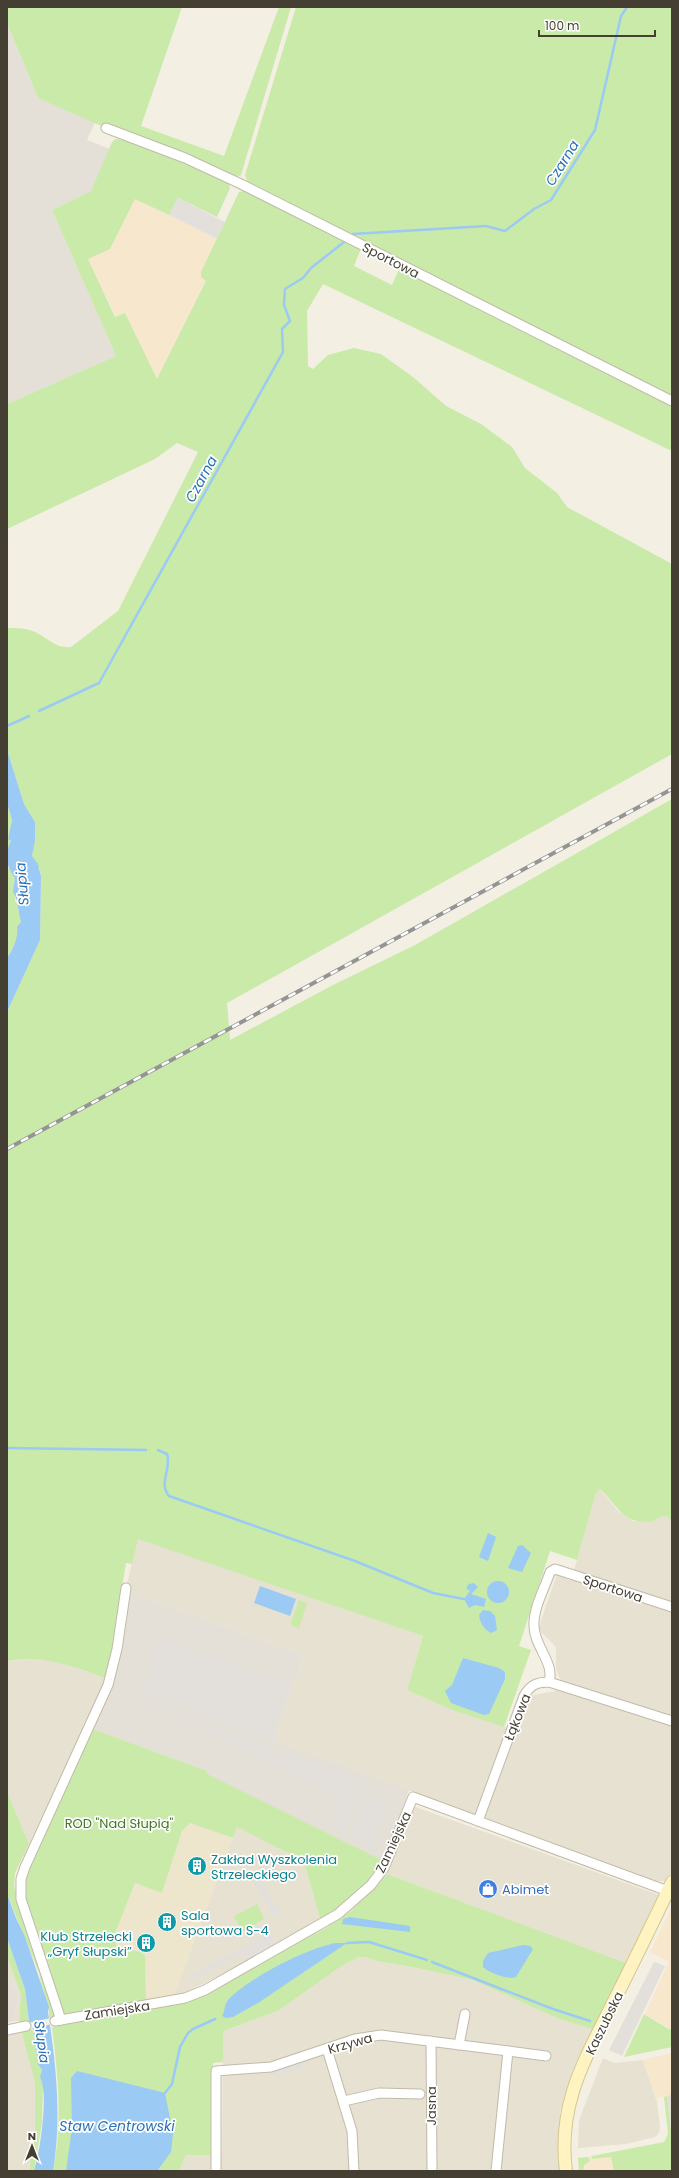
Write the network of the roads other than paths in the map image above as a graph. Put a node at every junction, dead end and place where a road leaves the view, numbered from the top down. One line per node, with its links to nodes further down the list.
1 (106, 128): 2 (street, Sportowa)
2 (672, 401)
3 (126, 1588): 7 (street, Zamiejska)
4 (672, 1607): 5 (street, Sportowa)
5 (549, 1682): 6 (street); 7 (street, Łąkowa)
6 (672, 1721)
7 (478, 1821): 8 (street, Zamiejska)
8 (670, 1887): 23 (main road, Kaszubska)
9 (465, 2014): 13 (street)
10 (26, 2026): 11 (street)
11 (7, 2030)
12 (431, 2041): 13 (street, Krzywa); 14 (street, Krzywa); 21 (street, Jasna)
13 (459, 2045): 15 (street, Krzywa)
14 (327, 2049): 18 (street); 19 (street, Krzywa)
15 (508, 2051): 16 (street, Krzywa); 22 (street)
16 (546, 2056)
17 (420, 2094): 18 (street, Jasna)
18 (344, 2101): 20 (street)
19 (216, 2171)
20 (354, 2171)
21 (432, 2171)
22 (496, 2171)
23 (566, 2171)

